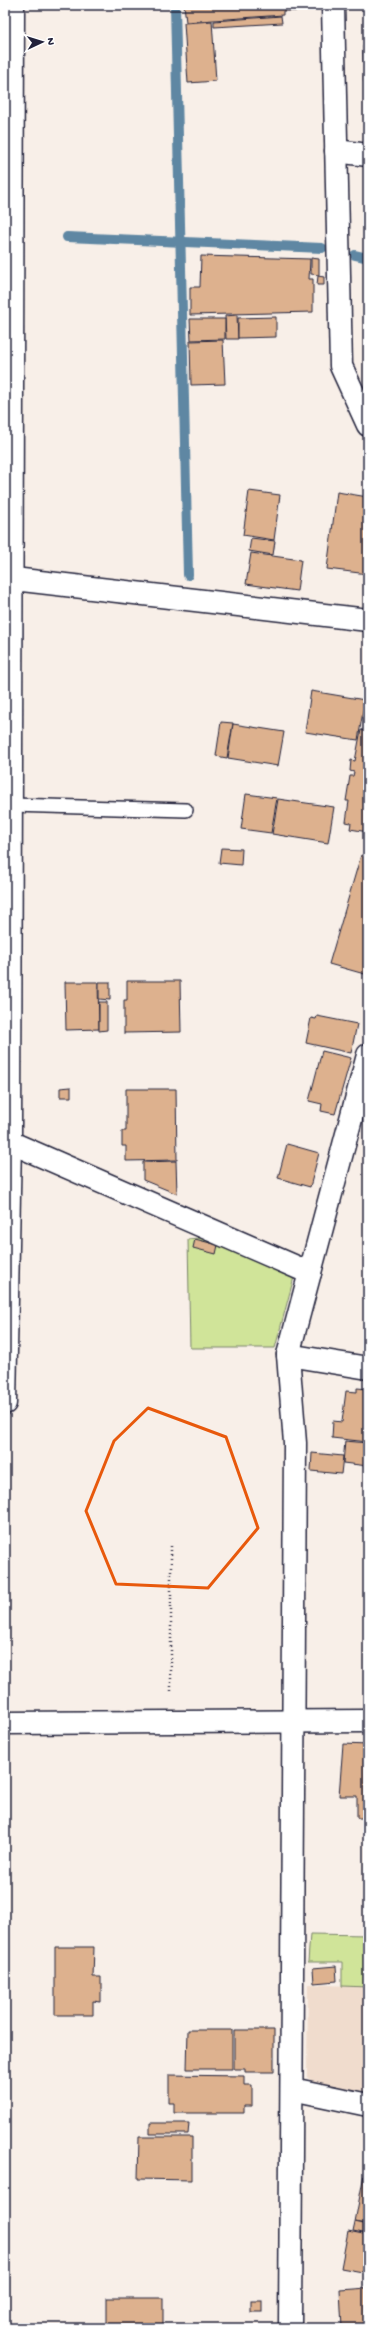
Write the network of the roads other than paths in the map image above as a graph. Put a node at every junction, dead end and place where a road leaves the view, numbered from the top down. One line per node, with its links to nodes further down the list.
1 (13, 5): 6 (street)
2 (333, 5): 3 (street)
3 (336, 151): 4 (street); 5 (street)
4 (368, 155)
5 (368, 425)
6 (9, 578): 7 (street); 8 (street)
7 (368, 620)
8 (11, 805): 9 (lane); 11 (street)
9 (186, 810)
10 (368, 1055): 12 (street)
11 (8, 1140): 12 (street); 15 (street)
12 (310, 1273): 13 (street)
13 (288, 1355): 14 (street); 16 (street)
14 (368, 1368)
15 (5, 1403)
16 (293, 1721): 17 (street); 18 (street); 19 (street)
17 (368, 1722)
18 (5, 1723)
19 (292, 2089): 20 (street); 21 (street)
20 (368, 2106)
21 (290, 2328)

